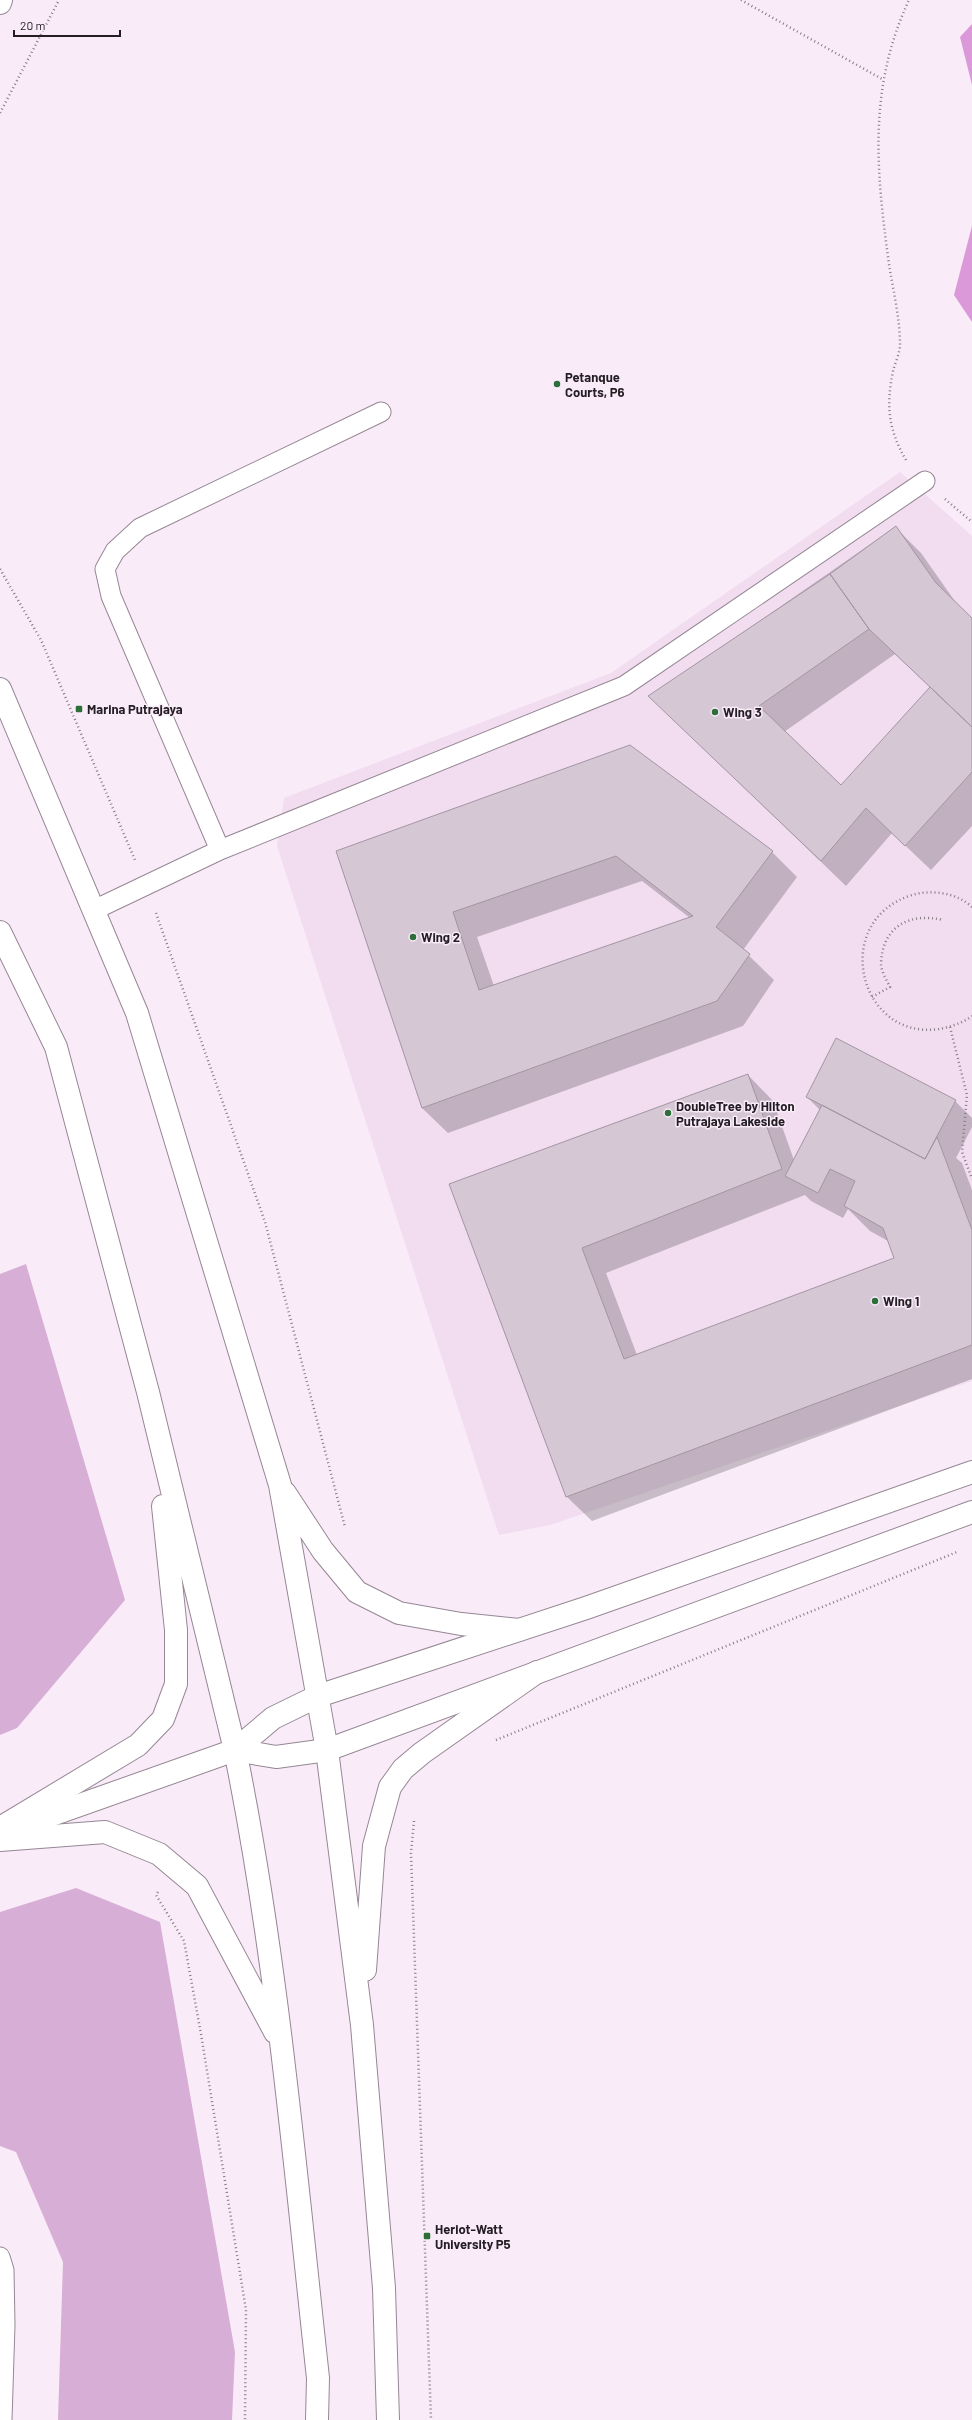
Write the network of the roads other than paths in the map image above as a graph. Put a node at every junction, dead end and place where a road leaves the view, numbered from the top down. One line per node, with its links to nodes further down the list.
1 (1, 0): 2 (street)
2 (0, 3)
3 (381, 412): 6 (lane)
4 (925, 481): 6 (lane)
5 (0, 689): 7 (street)
6 (220, 850): 7 (lane)
7 (94, 910): 11 (street)
8 (0, 932): 9 (street)
9 (148, 1392): 16 (street); 18 (street)
10 (972, 1472): 13 (street)
11 (280, 1485): 13 (street); 15 (street)
12 (972, 1512): 14 (street)
13 (519, 1630): 15 (street)
14 (537, 1672): 17 (street); 21 (street)
15 (318, 1696): 16 (street); 17 (street)
16 (235, 1750): 17 (street); 19 (street); 22 (street)
17 (327, 1750): 21 (street)
18 (0, 1828)
19 (0, 1834)
20 (0, 1840): 22 (street)
21 (362, 2025): 26 (street)
22 (282, 2045): 25 (street)
23 (0, 2257): 24 (lane)
24 (2, 2420)
25 (317, 2420)
26 (388, 2420)

